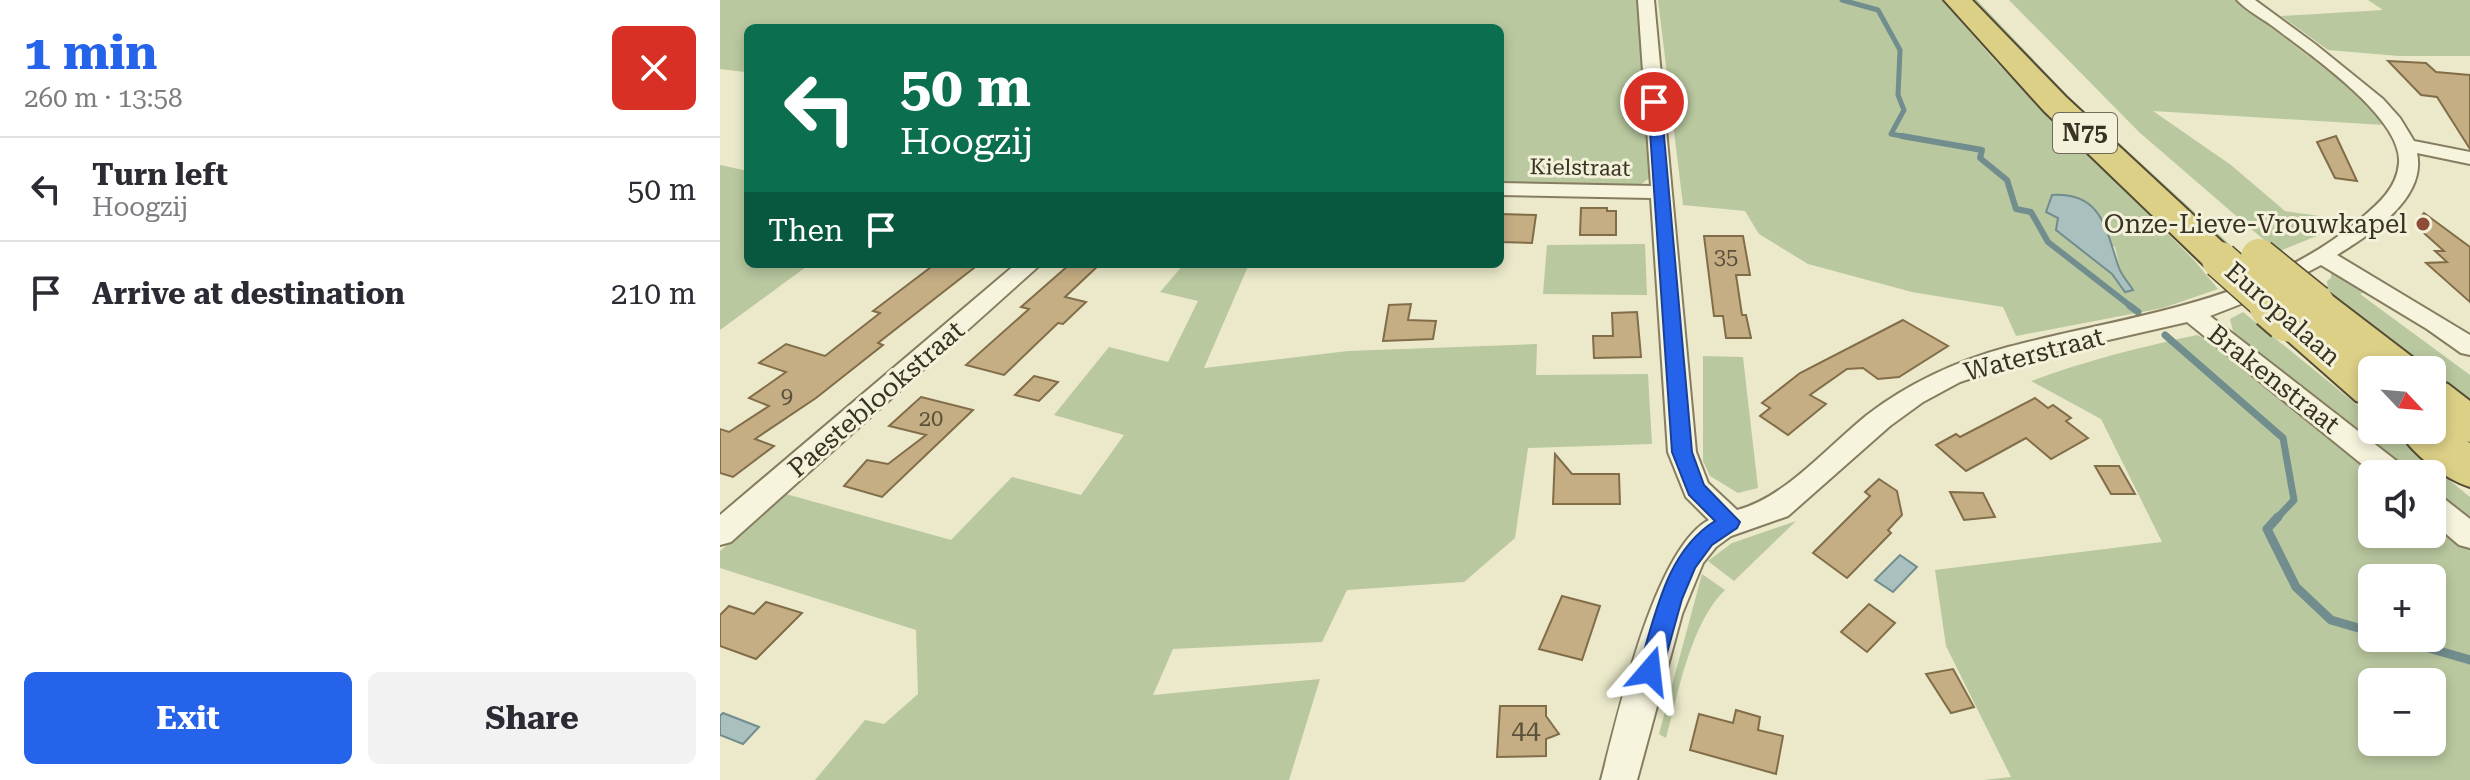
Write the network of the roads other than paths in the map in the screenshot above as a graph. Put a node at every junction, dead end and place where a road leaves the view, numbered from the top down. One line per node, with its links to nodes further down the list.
1 (1646, 0): 8 (street)
2 (1957, 0): 9 (highway, Europalaan / N75)
3 (1987, 0): 9 (highway, Europalaan / N75)
4 (2245, 0): 5 (street)
5 (2408, 150): 6 (street); 10 (street, Waterstraat)
6 (2470, 160)
7 (1504, 189): 8 (street, Kielstraat)
8 (1660, 192): 23 (street)
9 (2234, 254): 12 (highway, Europalaan / N75, bridge)
10 (2323, 257): 13 (street, Waterstraat); 14 (street)
11 (1025, 268): 24 (street, Paesteblookstraat)
12 (2302, 311): 15 (highway, Europalaan / N75); 16 (highway, Europalaan / N75)
13 (2192, 314): 20 (street, Brakenstraat); 23 (street, Waterstraat)
14 (2470, 347)
15 (2377, 356)
16 (2358, 374)
17 (2446, 406): 18 (highway)
18 (2470, 425)
19 (2439, 444): 21 (highway)
20 (2375, 460)
21 (2470, 469)
22 (2446, 516): 25 (street)
23 (1730, 522): 26 (street)
24 (720, 533)
25 (2470, 536)
26 (1619, 780)

